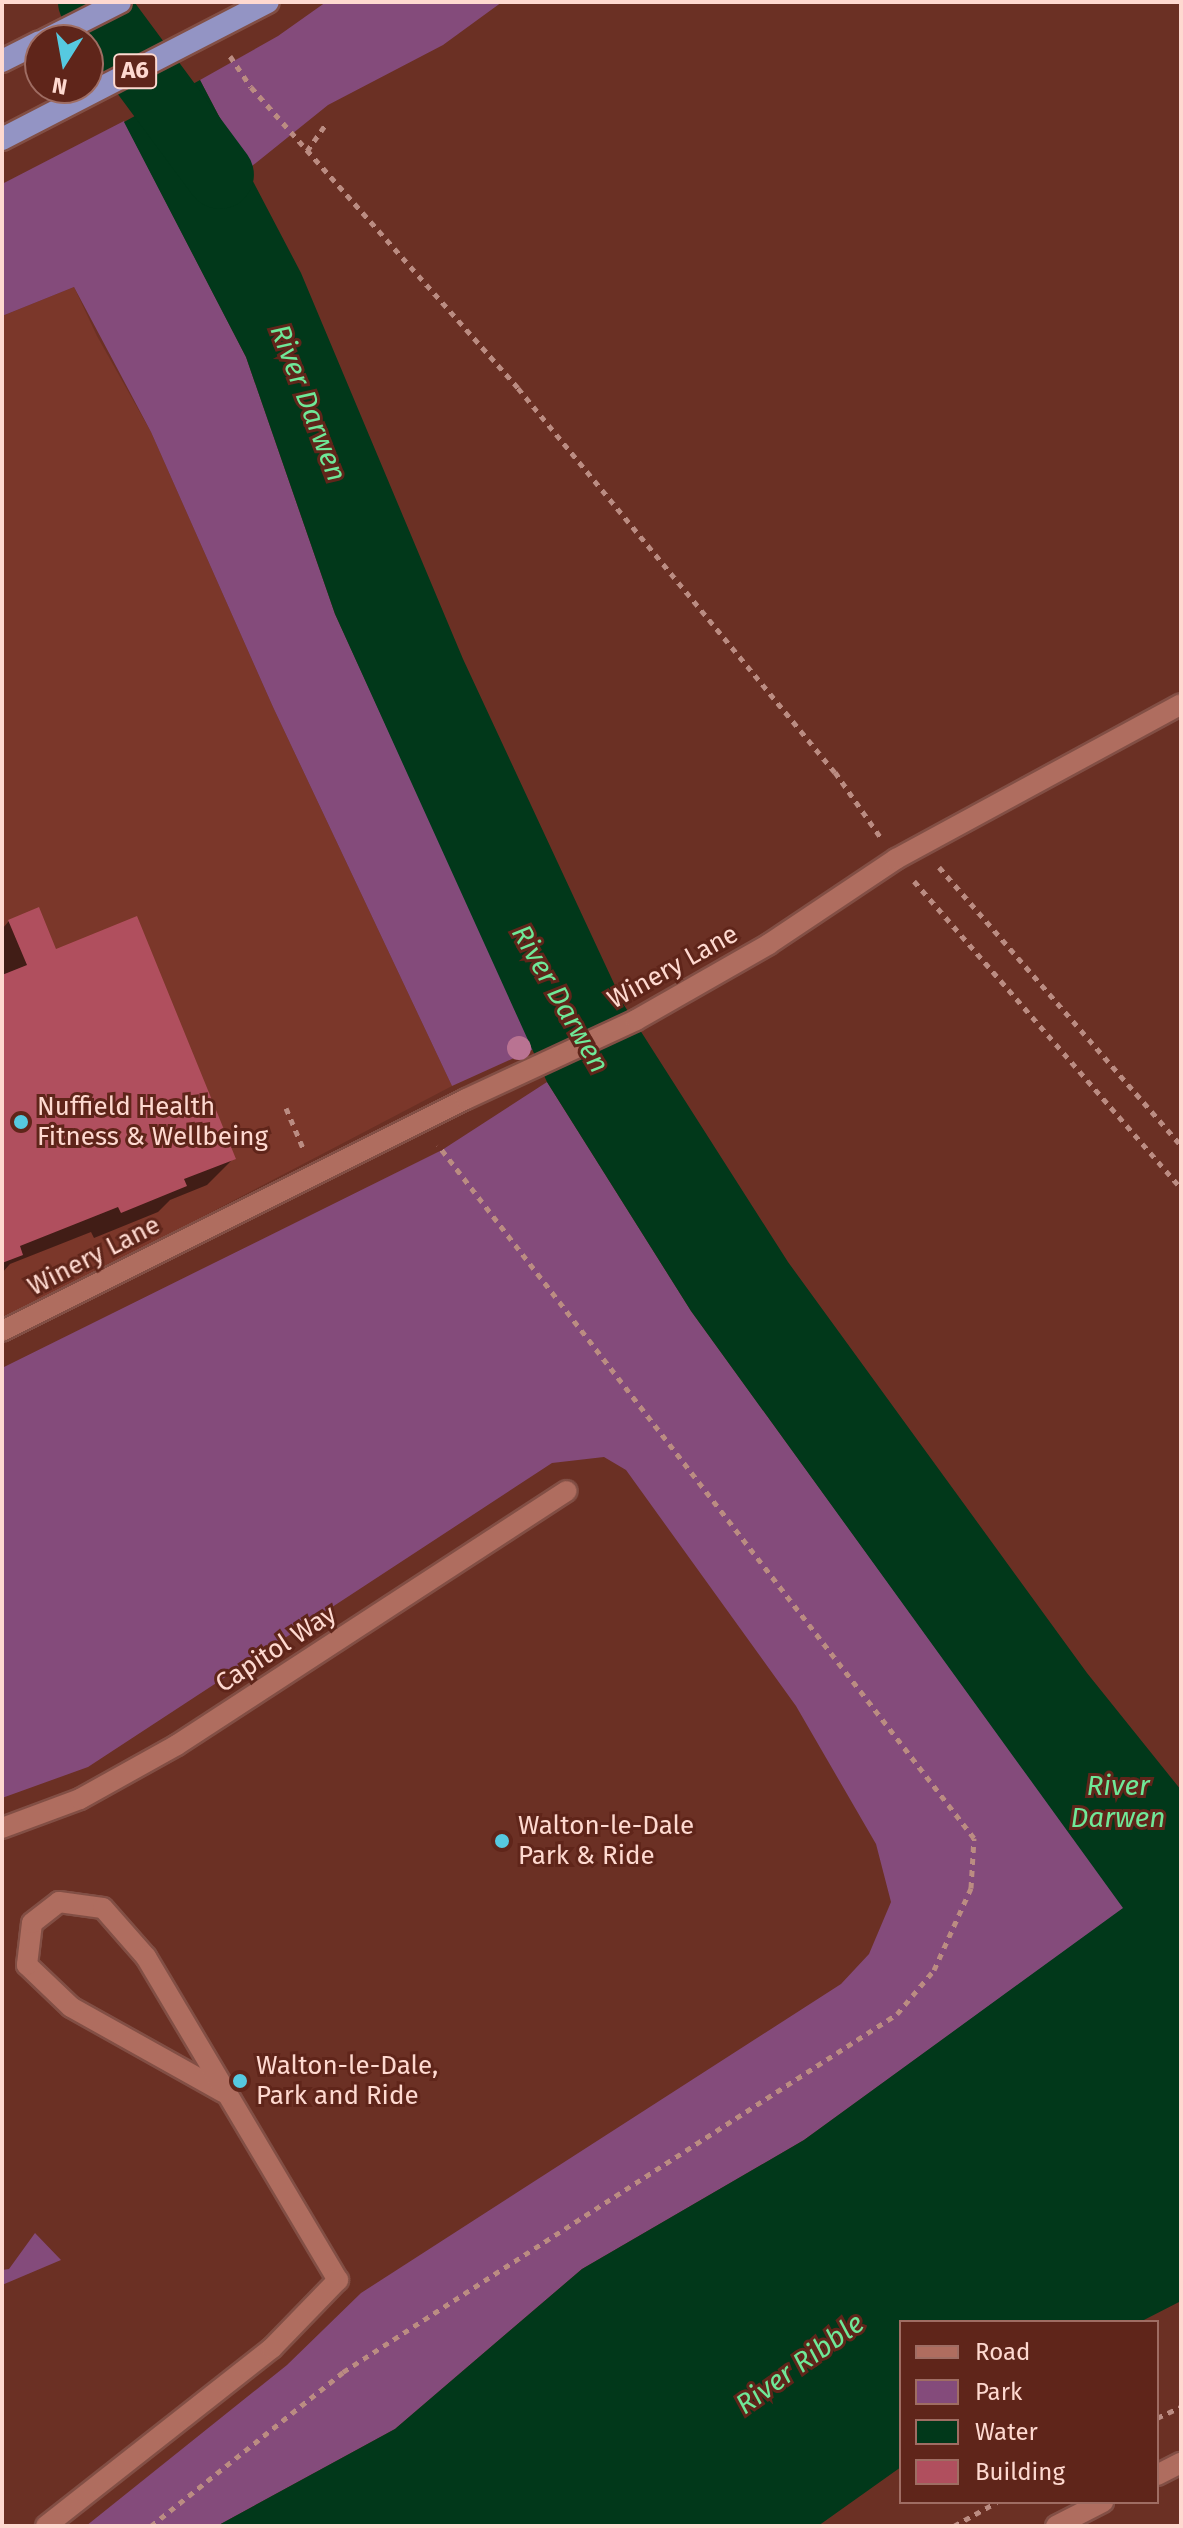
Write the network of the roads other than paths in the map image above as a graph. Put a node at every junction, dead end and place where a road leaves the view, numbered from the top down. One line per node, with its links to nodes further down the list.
1 (120, 2): 3 (highway)
2 (268, 2): 6 (highway, A6, bridge)
3 (76, 24)
4 (24, 50): 5 (highway)
5 (2, 61)
6 (2, 139)
7 (1181, 704): 8 (street, Winery Lane)
8 (2, 1331)
9 (567, 1491): 10 (street, Capitol Way)
10 (2, 1828)
11 (223, 2092): 11 (street); 15 (street)
12 (1181, 2463): 13 (street)
13 (1159, 2474)
14 (1099, 2504): 16 (street)
15 (46, 2526)
16 (1056, 2526)

